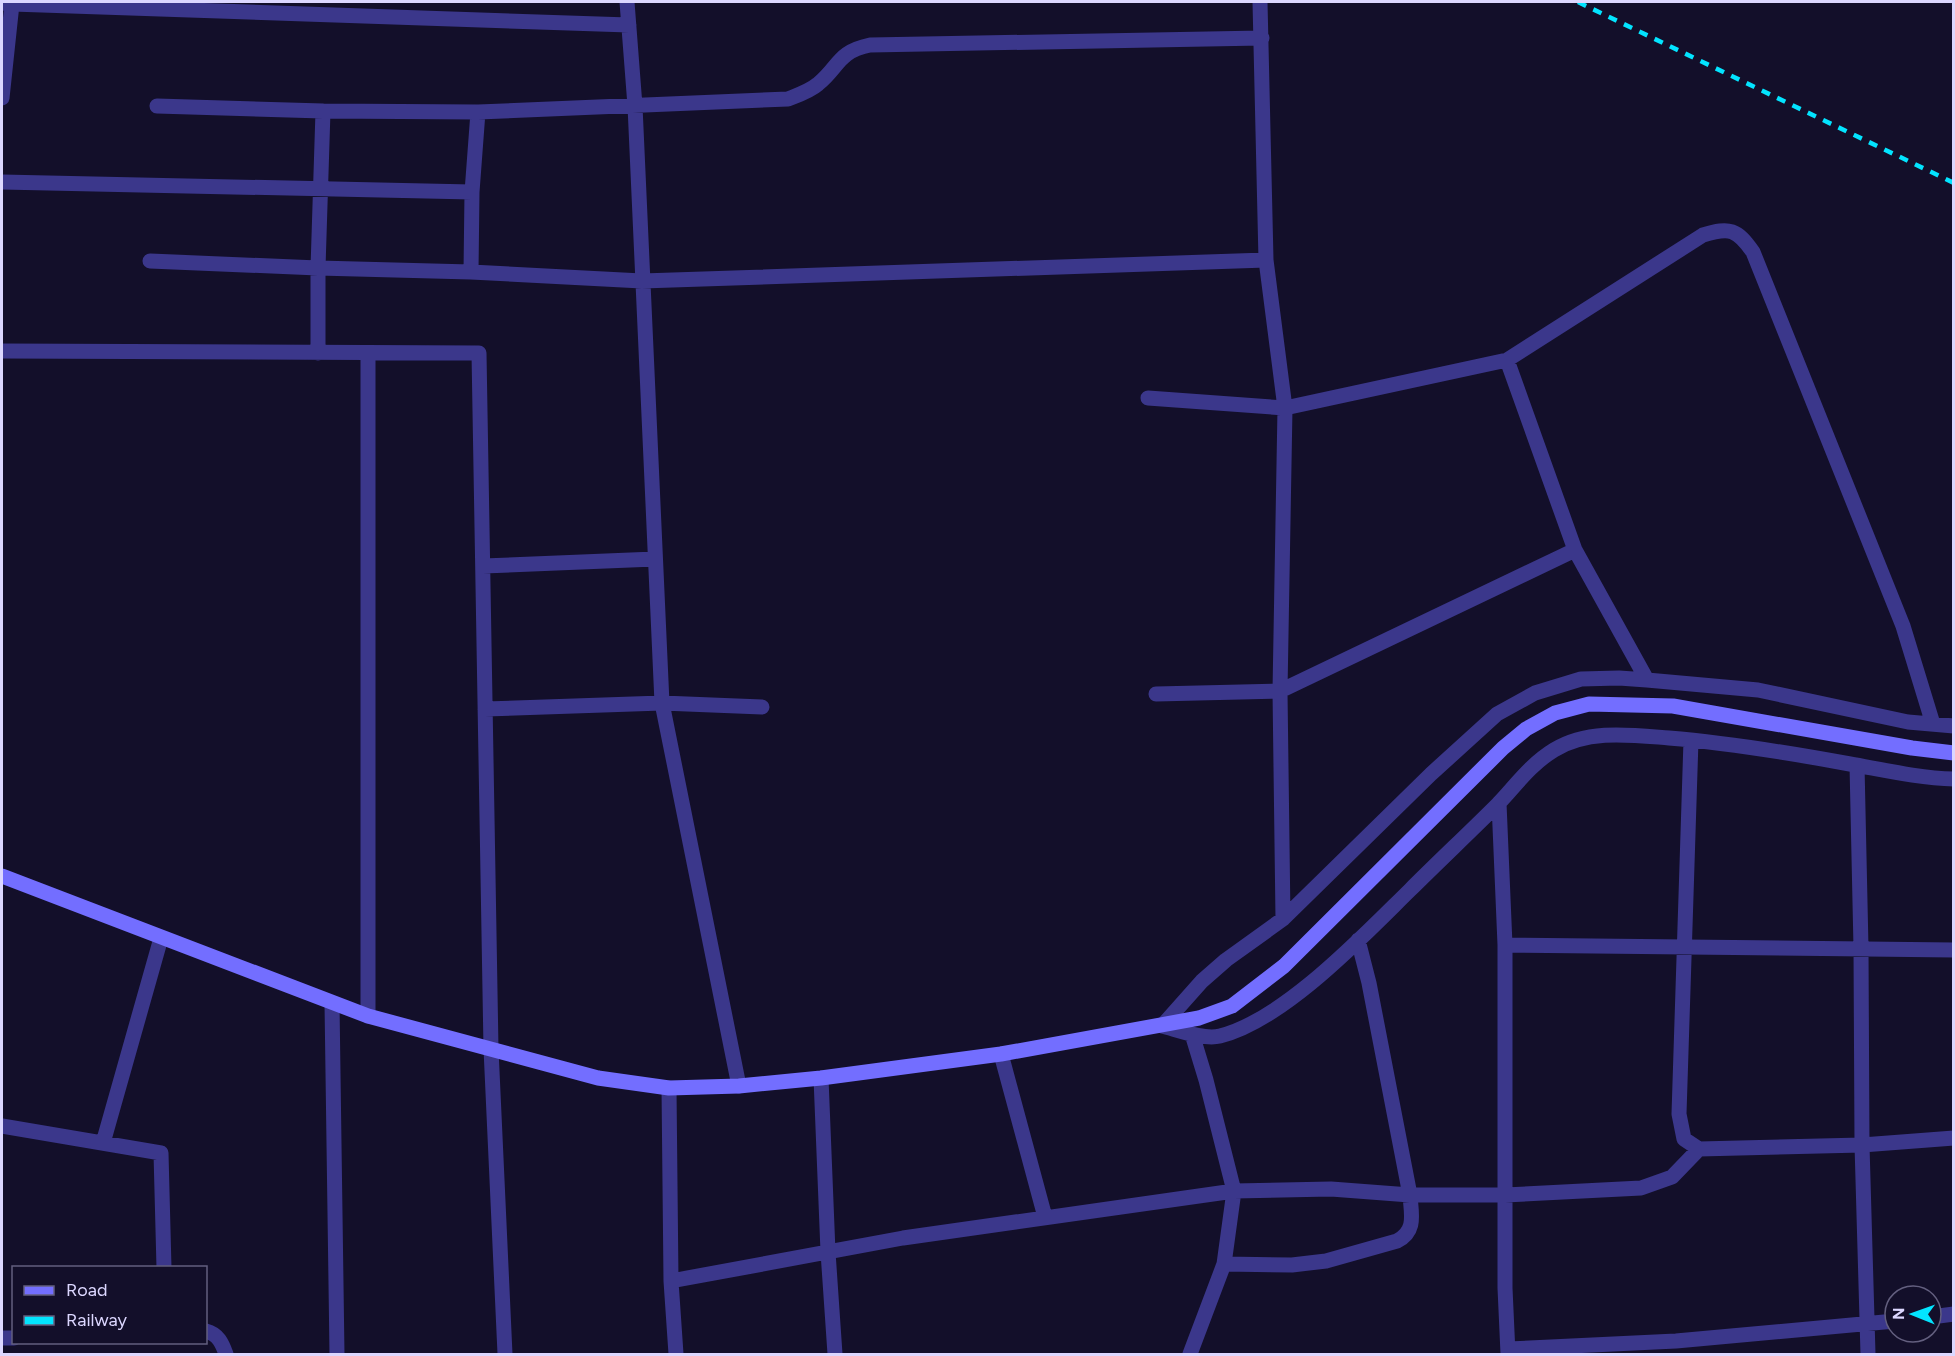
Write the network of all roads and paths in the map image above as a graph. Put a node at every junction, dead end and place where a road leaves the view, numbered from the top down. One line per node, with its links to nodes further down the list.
1 (627, 2): 4 (street)
2 (1260, 2): 5 (street)
3 (7, 3): 4 (street); 6 (street)
4 (629, 25): 8 (street)
5 (1262, 38): 8 (street); 14 (street)
6 (2, 98)
7 (157, 106): 9 (street)
8 (634, 106): 10 (street); 18 (street)
9 (322, 111): 10 (street); 12 (street)
10 (478, 112): 13 (street)
11 (2, 182): 12 (street)
12 (320, 189): 13 (street); 16 (street)
13 (472, 192): 17 (street)
14 (1266, 260): 18 (street); 24 (street)
15 (150, 261): 16 (street)
16 (318, 268): 17 (street); 20 (street)
17 (471, 273): 18 (street)
18 (642, 281): 26 (street)
19 (2, 351): 20 (street)
20 (318, 353): 21 (street)
21 (368, 353): 27 (street); 50 (street)
22 (1507, 360): 24 (street); 25 (street); 34 (street)
23 (1148, 398): 24 (street)
24 (1285, 408): 29 (street)
25 (1575, 550): 28 (street); 29 (street)
26 (655, 559): 27 (street); 31 (street)
27 (483, 566): 33 (street)
28 (1647, 680): 34 (street); 42 (street)
29 (1280, 691): 30 (street); 42 (street)
30 (1156, 694)
31 (662, 704): 32 (street); 33 (street); 56 (street)
32 (762, 707)
33 (485, 709): 53 (street)
34 (1933, 724): 35 (street)
35 (1953, 726)
36 (1691, 740): 38 (street); 40 (street); 46 (street)
37 (1953, 753): 51 (street)
38 (1857, 765): 39 (street); 47 (street)
39 (1953, 779)
40 (1499, 803): 44 (street); 45 (street)
41 (2, 877): 43 (street)
42 (1283, 919): 51 (street)
43 (161, 938): 49 (street); 60 (street)
44 (1358, 940): 52 (street); 64 (street)
45 (1505, 945): 46 (street); 65 (street)
46 (1684, 946): 47 (street); 62 (street)
47 (1861, 948): 48 (street); 61 (street)
48 (1953, 950)
49 (332, 1003): 50 (street); 77 (street)
50 (368, 1016): 53 (street)
51 (1162, 1026): 52 (street); 54 (street)
52 (1192, 1034): 63 (street)
53 (491, 1049): 57 (street); 78 (street)
54 (1001, 1054): 55 (street); 66 (street)
55 (821, 1078): 56 (street); 67 (street)
56 (739, 1086): 57 (street)
57 (669, 1089): 70 (street)
58 (2, 1126): 60 (street)
59 (1953, 1138): 61 (street)
60 (103, 1143): 69 (street)
61 (1862, 1145): 62 (street); 72 (street)
62 (1699, 1149): 65 (street)
63 (1234, 1191): 64 (street); 66 (street); 68 (street)
64 (1410, 1195): 65 (street); 68 (street)
65 (1505, 1195): 75 (street)
66 (1045, 1217): 67 (street)
67 (828, 1252): 70 (street); 80 (street)
68 (1224, 1264): 81 (street)
69 (164, 1266)
70 (671, 1281): 79 (street)
71 (1883, 1323): 72 (street)
72 (1868, 1325): 74 (street); 82 (street)
73 (207, 1331): 76 (street)
74 (1676, 1348): 75 (street)
75 (1508, 1352)
76 (226, 1354)
77 (338, 1354)
78 (505, 1354)
79 (676, 1354)
80 (835, 1354)
81 (1190, 1354)
82 (1868, 1354)

